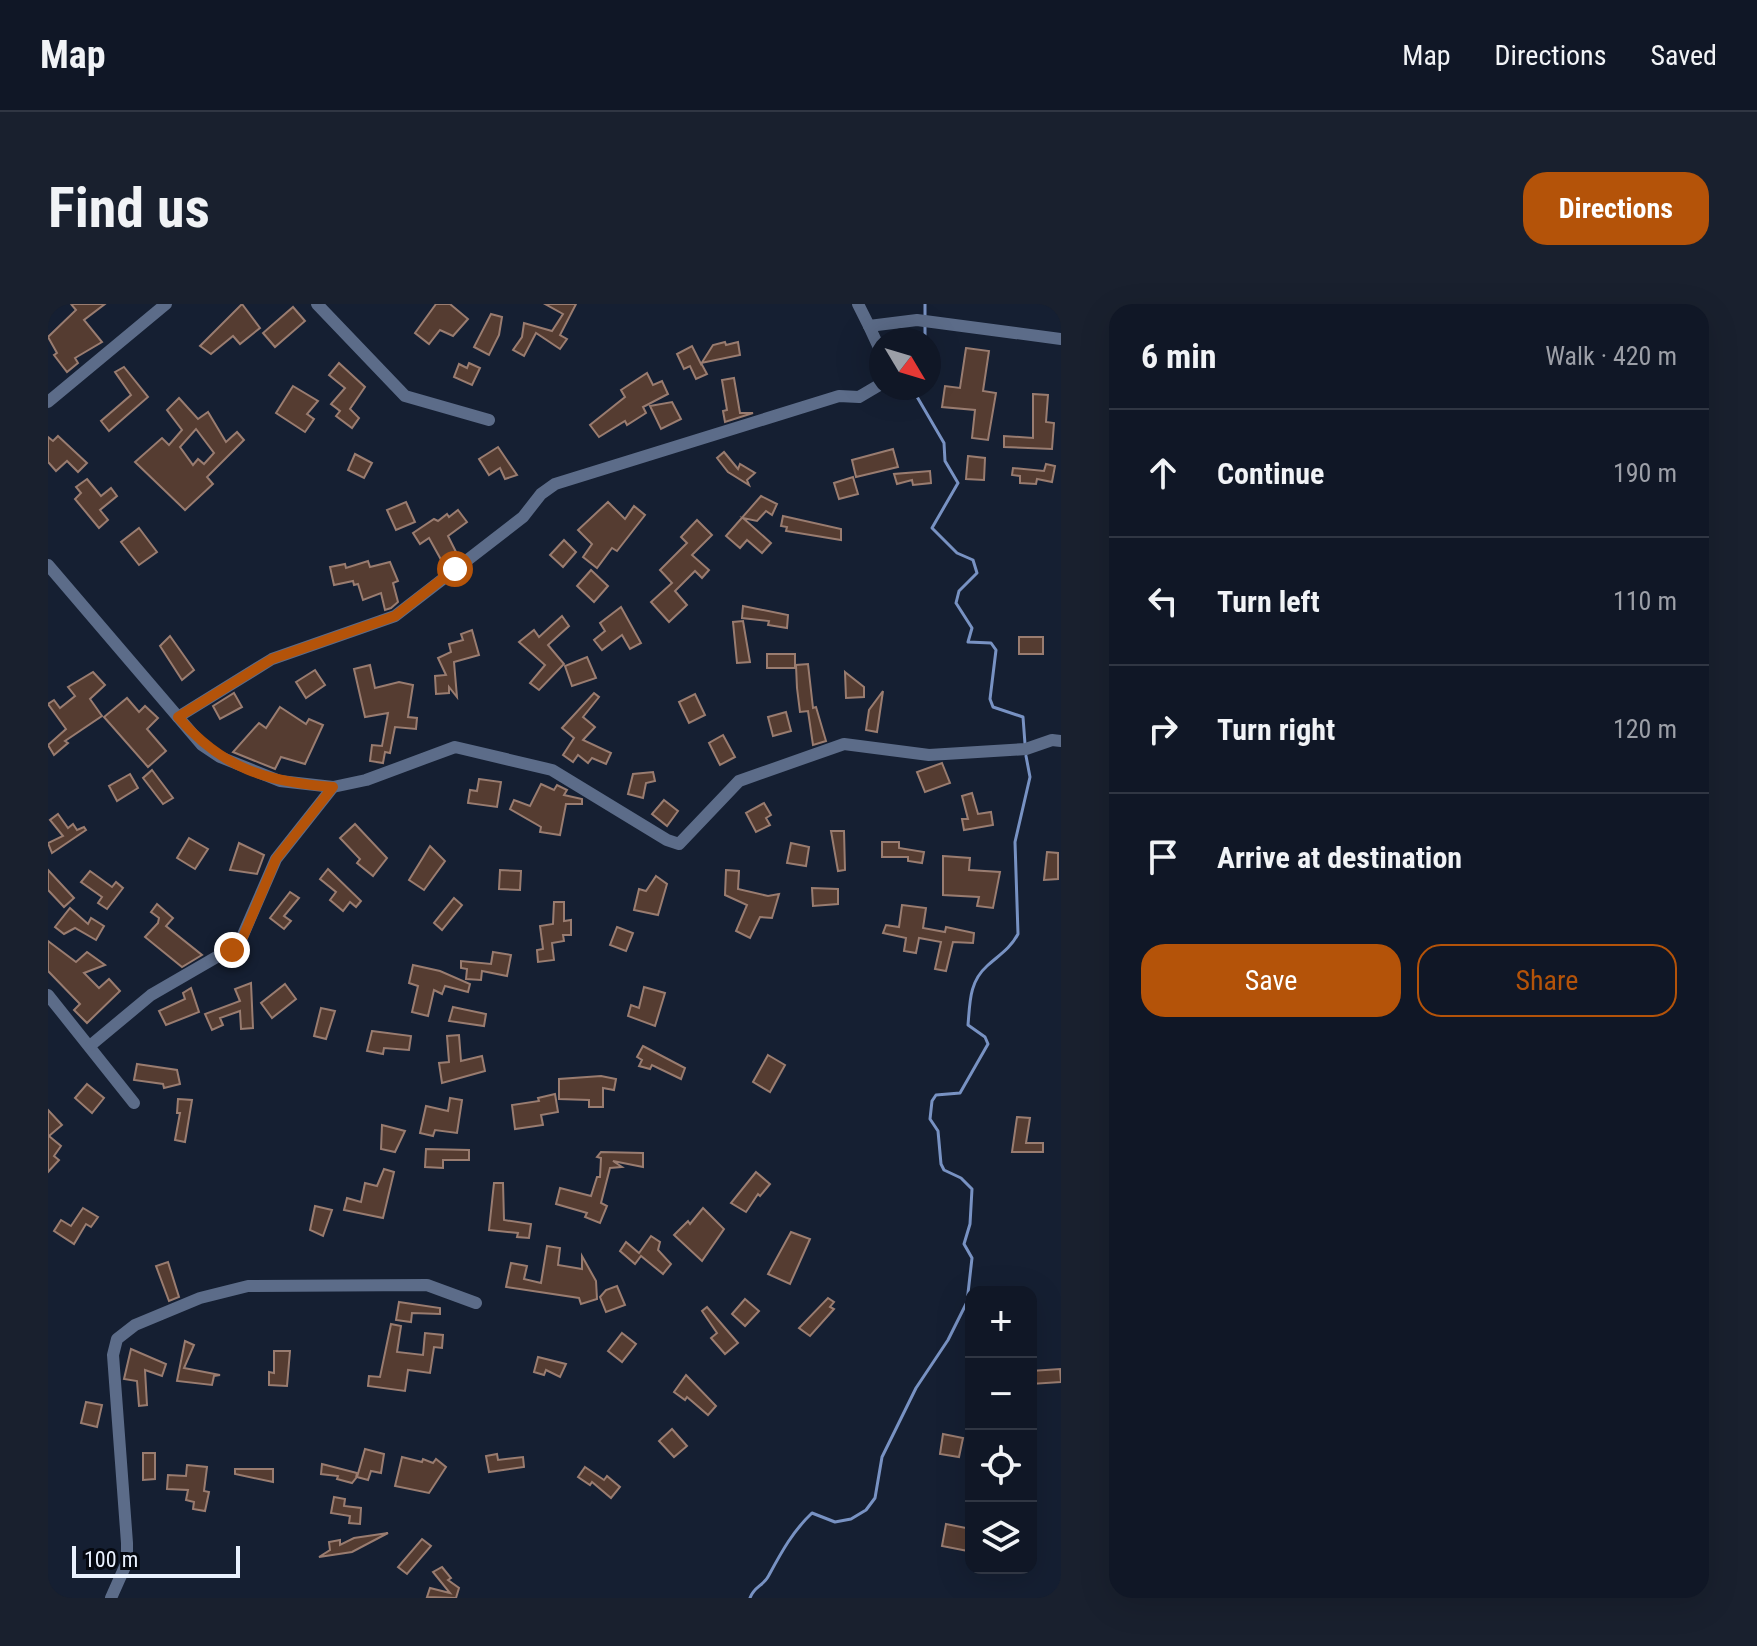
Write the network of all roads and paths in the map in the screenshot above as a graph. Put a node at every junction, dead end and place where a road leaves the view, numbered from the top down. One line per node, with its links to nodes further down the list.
1 (166, 304): 7 (street)
2 (317, 304): 8 (street)
3 (858, 304): 4 (street)
4 (869, 326): 5 (street)
5 (1061, 339)
6 (869, 391): 10 (street)
7 (48, 402)
8 (489, 420)
9 (48, 565): 10 (street)
10 (178, 717): 12 (street)
11 (1061, 741): 12 (street)
12 (333, 787): 14 (street)
13 (48, 995): 14 (street)
14 (91, 1045): 15 (street)
15 (134, 1103)
16 (476, 1303): 17 (street)
17 (111, 1598)

